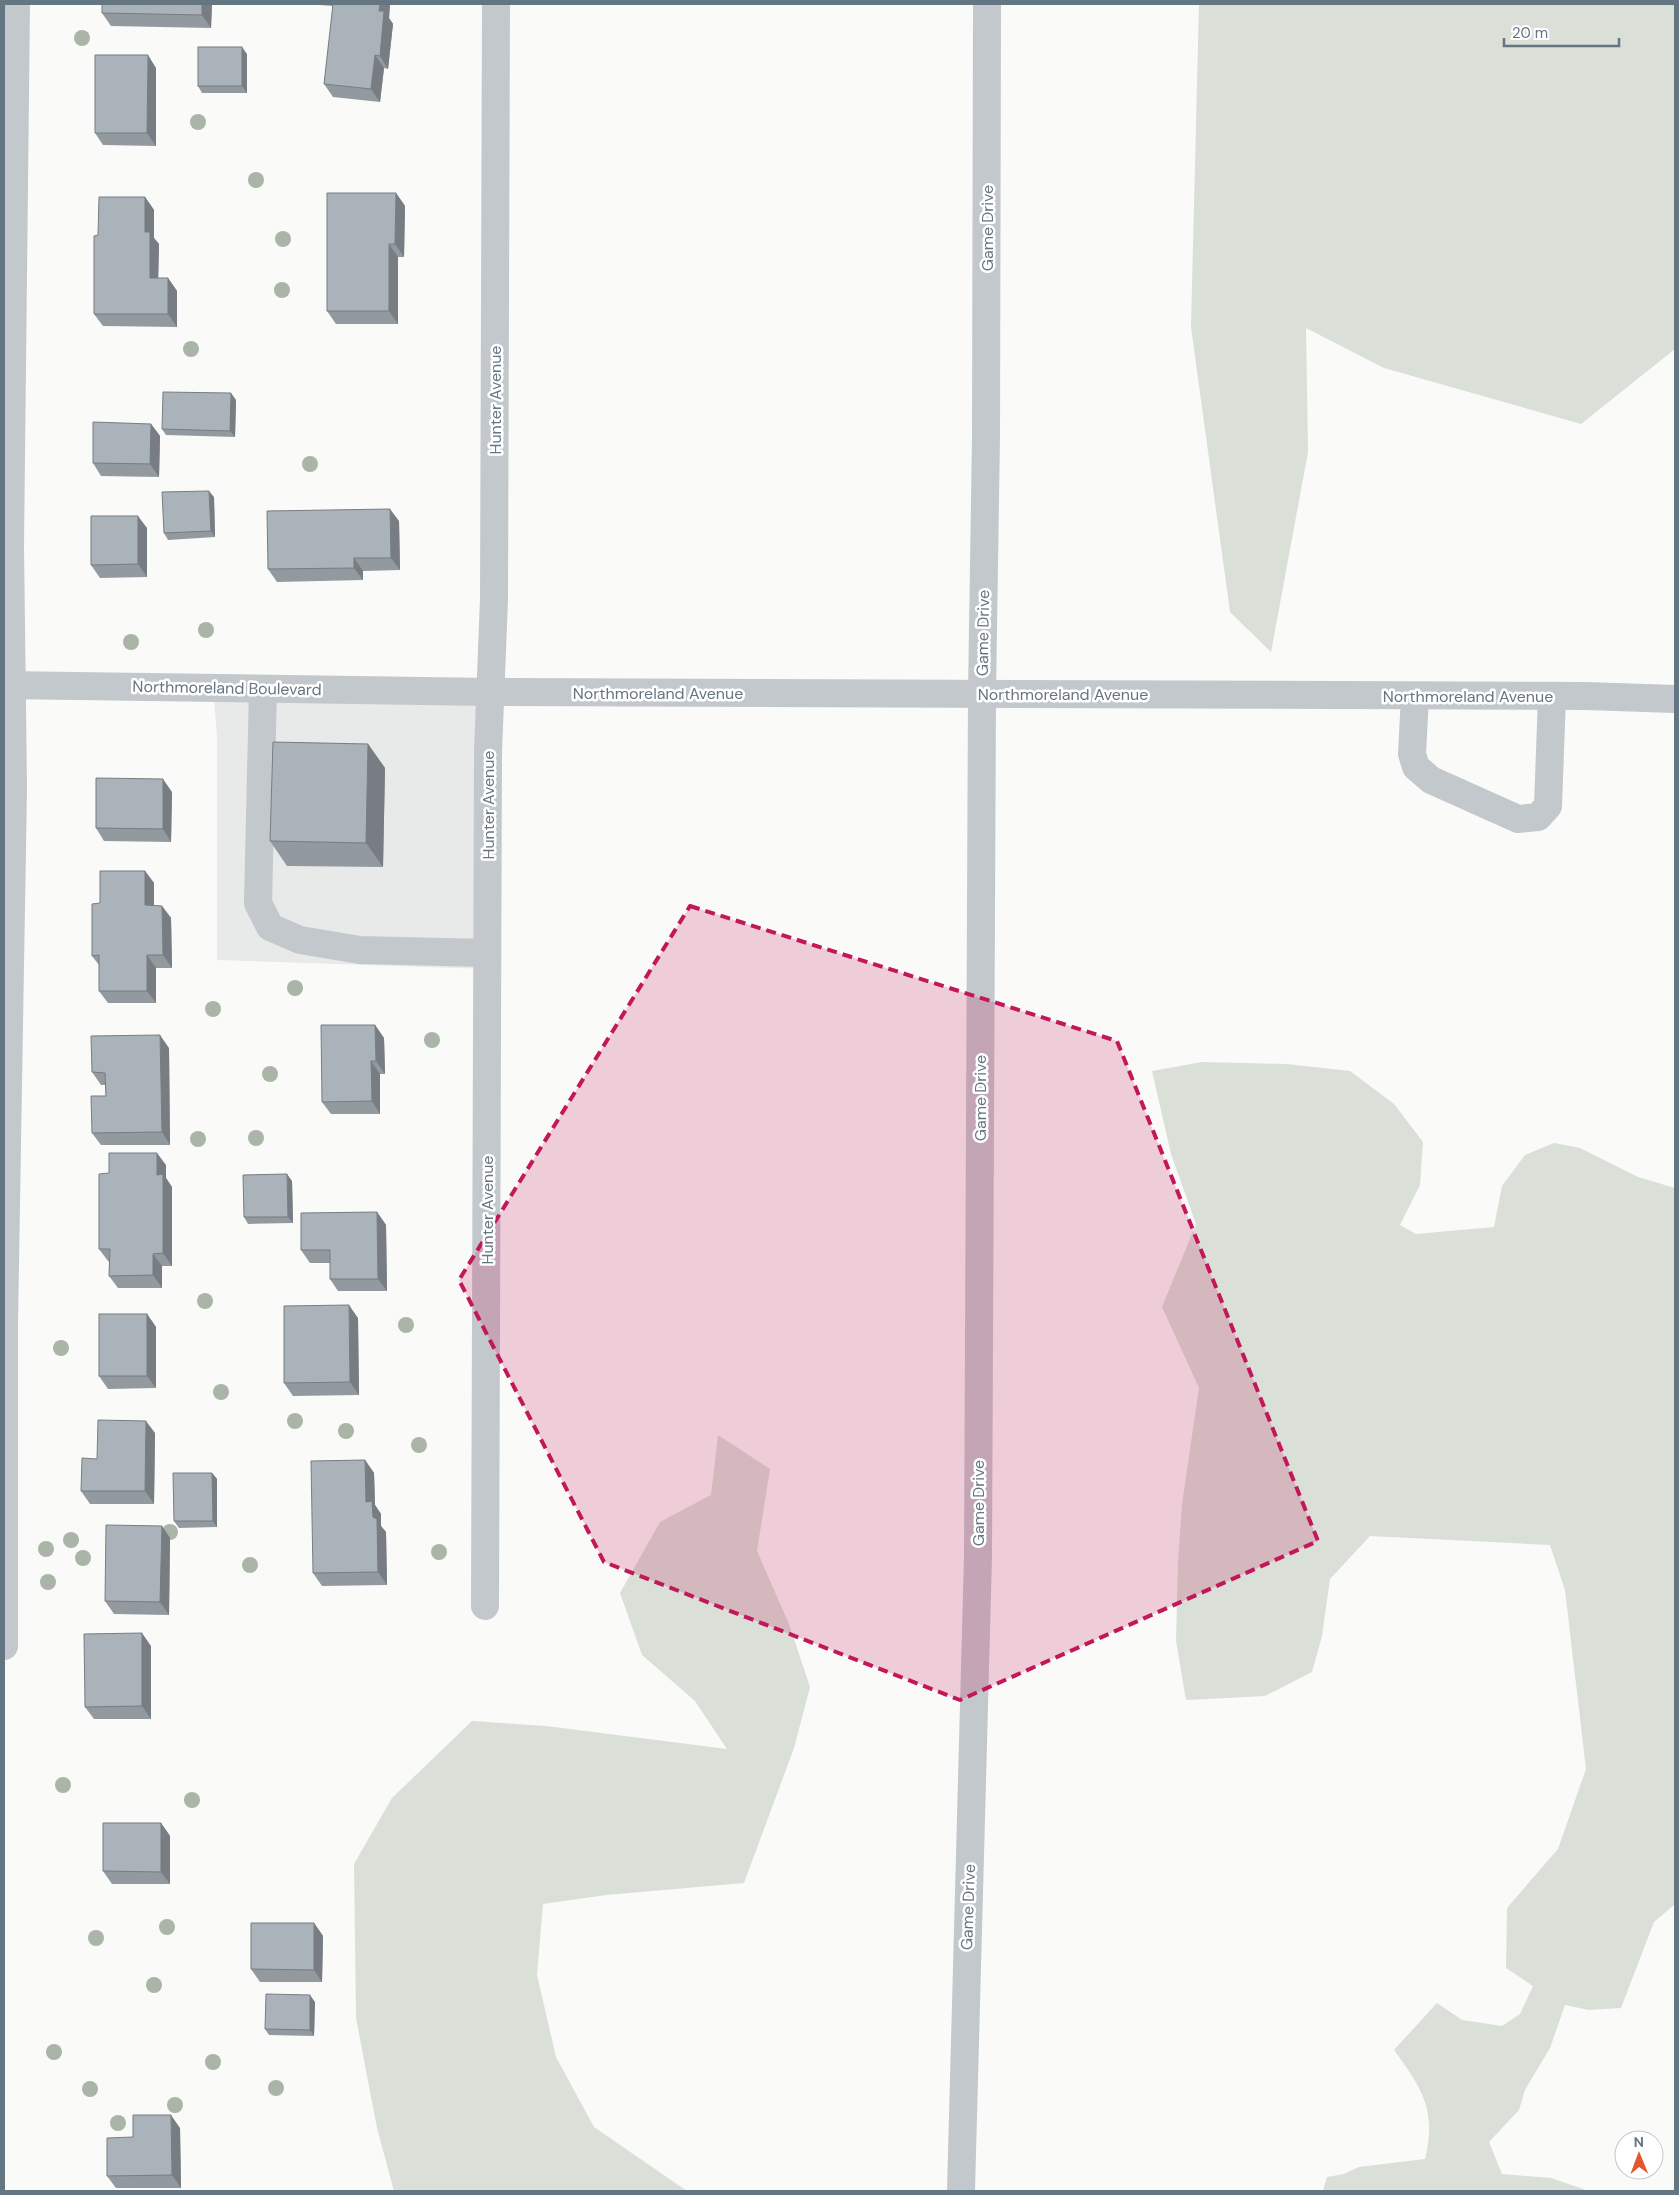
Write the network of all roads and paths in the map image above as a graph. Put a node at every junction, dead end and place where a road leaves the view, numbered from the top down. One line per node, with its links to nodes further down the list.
1 (16, 4): 4 (street)
2 (496, 4): 7 (street, Hunter Avenue)
3 (987, 4): 8 (street, Game Drive)
4 (9, 685): 5 (street, Northmoreland Boulevard); 14 (street)
5 (263, 689): 6 (street, Northmoreland Boulevard); 12 (street)
6 (451, 691): 7 (street, Northmoreland Avenue)
7 (491, 692): 8 (street, Northmoreland Avenue); 12 (street, Hunter Avenue)
8 (982, 694): 9 (street, Northmoreland Avenue); 15 (street, Game Drive)
9 (1415, 696): 10 (street, Northmoreland Avenue); 10 (street)
10 (1552, 696): 11 (street, Northmoreland Avenue)
11 (1675, 699)
12 (487, 952): 13 (street, Hunter Avenue)
13 (485, 1606)
14 (4, 1646)
15 (961, 2191)

